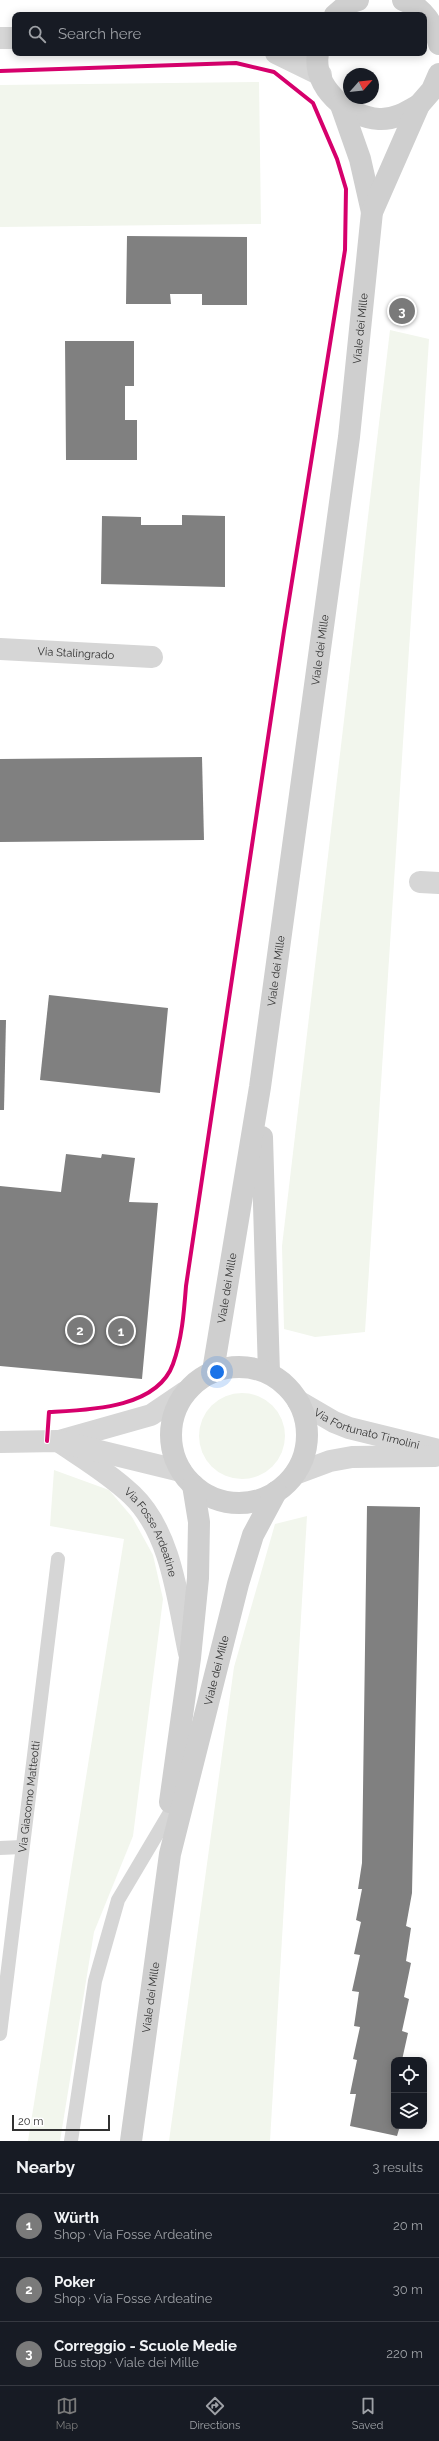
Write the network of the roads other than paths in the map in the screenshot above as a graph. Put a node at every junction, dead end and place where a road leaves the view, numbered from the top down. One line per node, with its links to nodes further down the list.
1 (403, 0): 2 (main road)
2 (421, 6)
3 (427, 17): 4 (main road)
4 (438, 36)
5 (0, 38): 6 (street)
6 (12, 38)
7 (282, 56): 10 (street)
8 (318, 56): 10 (main road, Viale dei Mille)
9 (439, 74): 12 (main road, Viale dei Mille)
10 (321, 75): 11 (main road, Viale dei Mille)
11 (341, 105): 12 (main road, Viale dei Mille); 13 (main road, Viale dei Mille)
12 (419, 105): 13 (main road, Viale dei Mille)
13 (372, 212): 16 (main road, Viale dei Mille)
14 (0, 649): 15 (street, Via Stalingrado)
15 (152, 657)
16 (260, 1087): 17 (main road, Viale dei Mille); 18 (main road, Viale dei Mille)
17 (213, 1371): 18 (main road, Viale dei Mille); 19 (main road, Viale dei Mille)
18 (270, 1373): 20 (main road, Viale dei Mille)
19 (185, 1392): 21 (street); 26 (main road, Viale dei Mille)
20 (298, 1401): 23 (street, Via Fortunato Timolini); 25 (main road, Viale dei Mille)
21 (58, 1441): 22 (street); 26 (street); 29 (street, Via Fosse Ardeatine)
22 (0, 1442)
23 (439, 1450)
24 (439, 1456): 25 (street, Via Fortunato Timolini)
25 (295, 1474): 27 (main road, Viale dei Mille)
26 (187, 1478): 27 (main road, Viale dei Mille); 29 (main road, Viale dei Mille)
27 (276, 1492): 33 (main road, Viale dei Mille)
28 (58, 1559): 31 (lane, Via Giacomo Matteotti)
29 (190, 1658): 30 (main road, Viale dei Mille)
30 (169, 1814): 33 (main road, Viale dei Mille); 35 (lane)
31 (22, 1847): 32 (lane); 34 (lane, Via Giacomo Matteotti)
32 (0, 1848)
33 (170, 1854): 36 (main road, Viale dei Mille)
34 (0, 2034)
35 (71, 2141)
36 (131, 2141)

